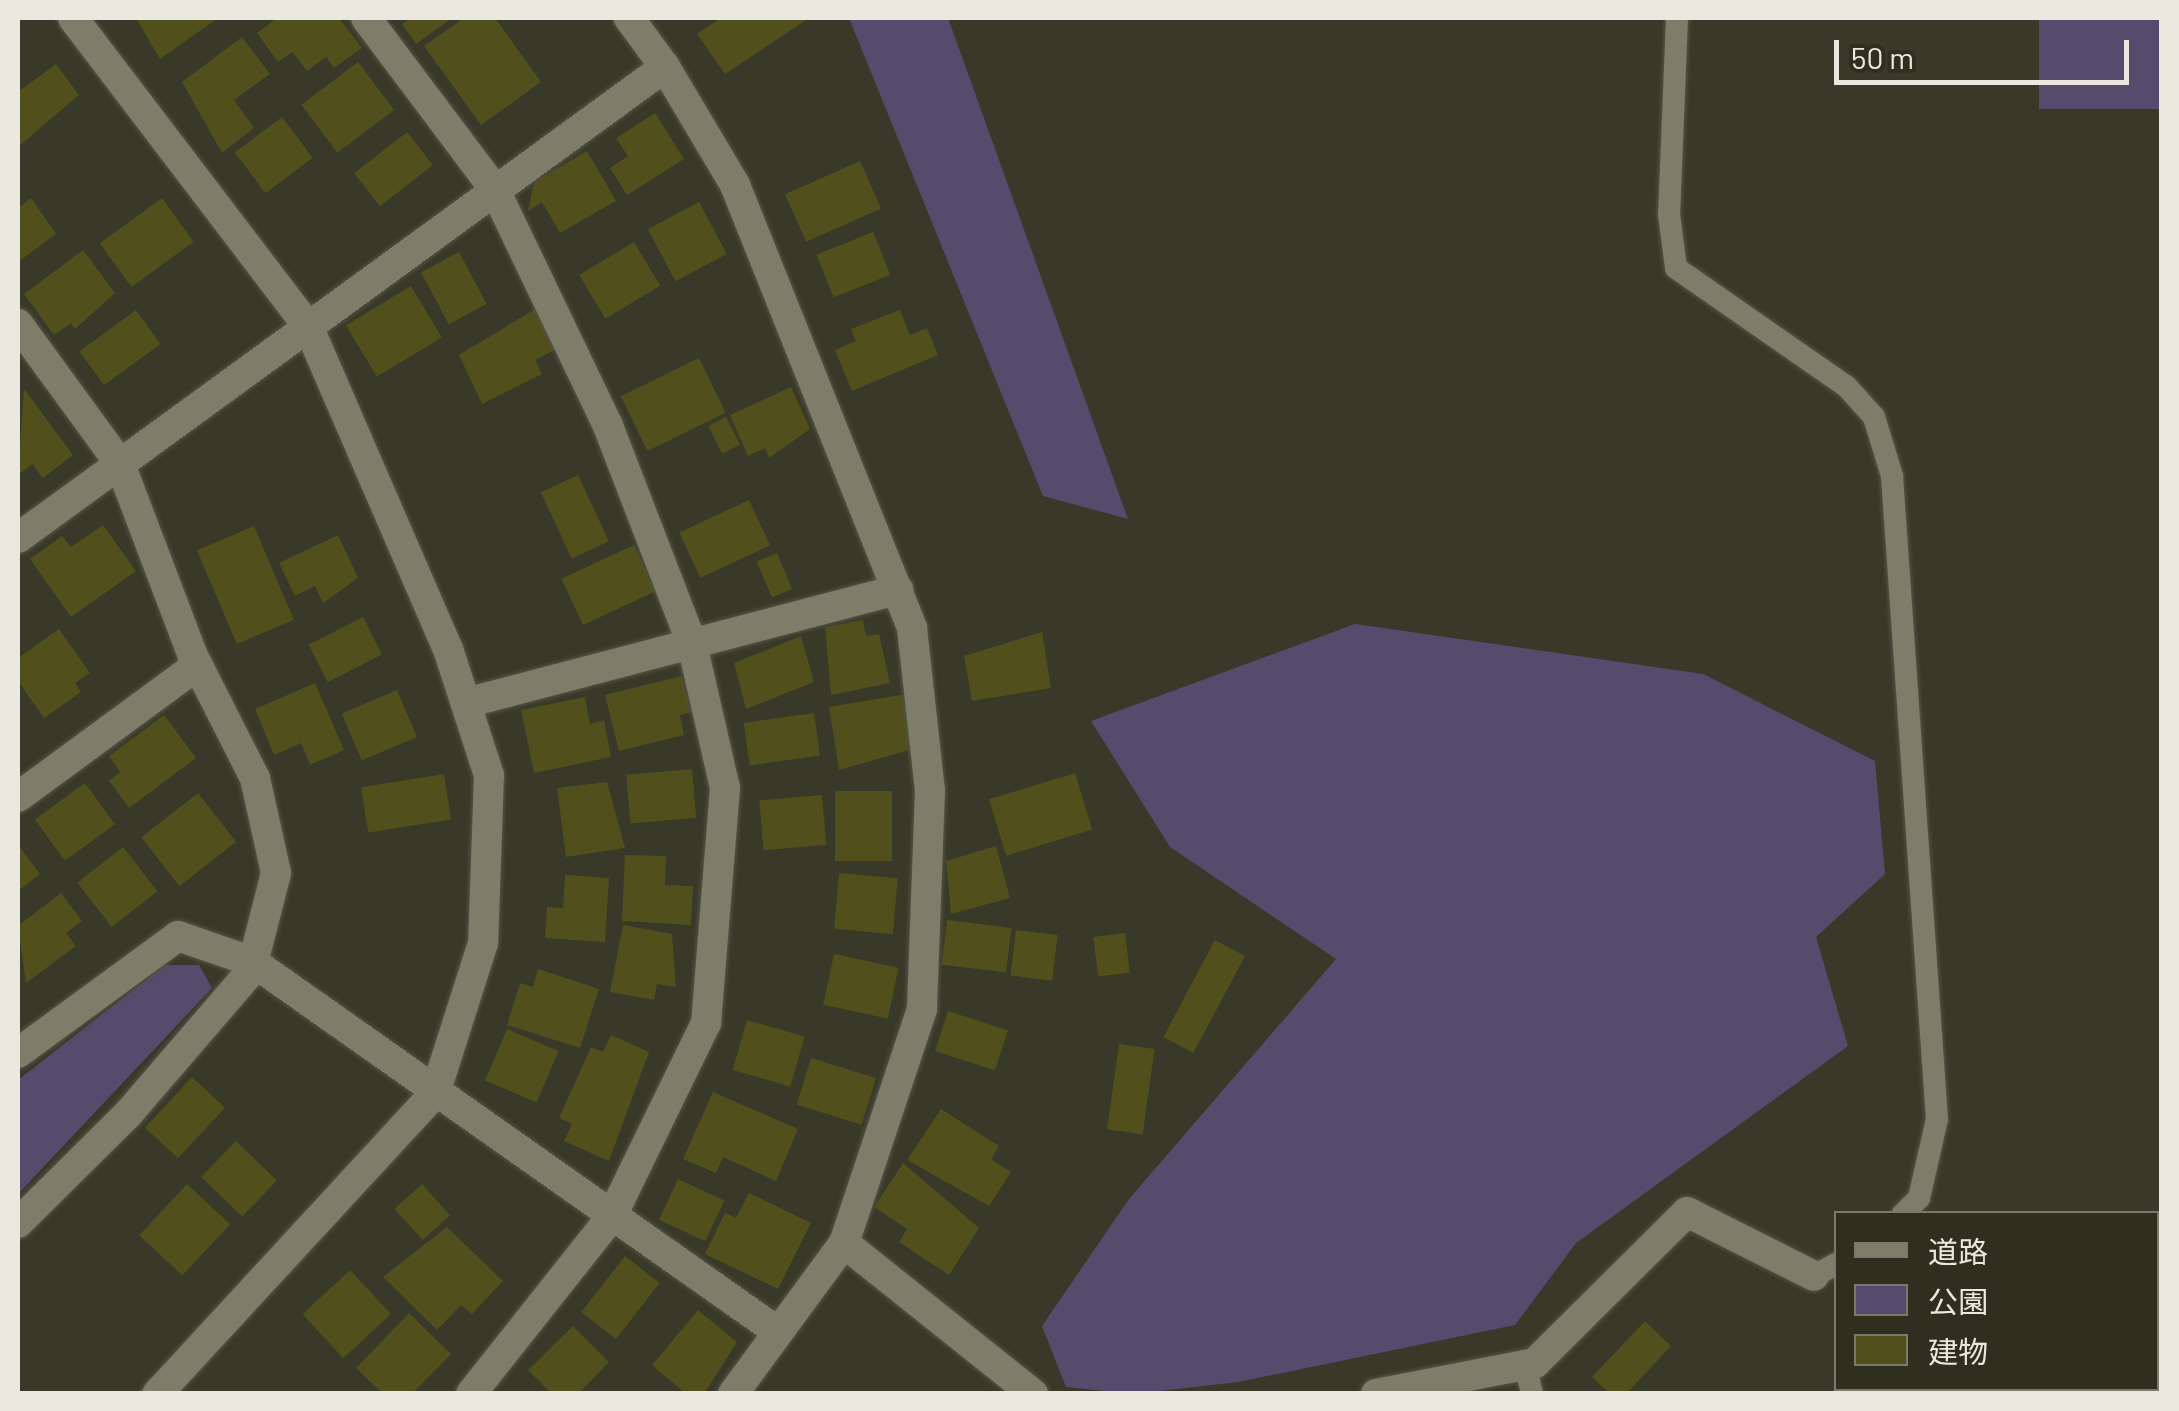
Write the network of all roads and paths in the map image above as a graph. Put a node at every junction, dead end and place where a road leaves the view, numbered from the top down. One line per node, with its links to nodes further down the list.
1 (73, 18): 8 (street)
2 (366, 18): 6 (street)
3 (629, 18): 5 (street)
4 (1677, 18): 19 (lane)
5 (665, 67): 6 (street); 11 (street)
6 (495, 190): 8 (street); 12 (street)
7 (18, 324): 9 (street)
8 (308, 326): 9 (street); 14 (street)
9 (120, 464): 10 (street); 13 (street)
10 (18, 538)
11 (898, 590): 12 (street); 22 (street)
12 (692, 644): 14 (street); 20 (street)
13 (198, 665): 15 (street); 16 (street)
14 (466, 704): 18 (street)
15 (18, 797)
16 (253, 962): 17 (street); 18 (street); 21 (street)
17 (18, 1053)
18 (435, 1093): 20 (street); 26 (street)
19 (1906, 1211)
20 (612, 1216): 24 (street); 27 (street)
21 (18, 1223)
22 (844, 1243): 24 (street); 29 (street)
23 (1825, 1270): 25 (street)
24 (778, 1332): 28 (street)
25 (1528, 1379): 30 (street)
26 (158, 1394)
27 (471, 1394)
28 (734, 1394)
29 (1033, 1394)
30 (1376, 1394)

